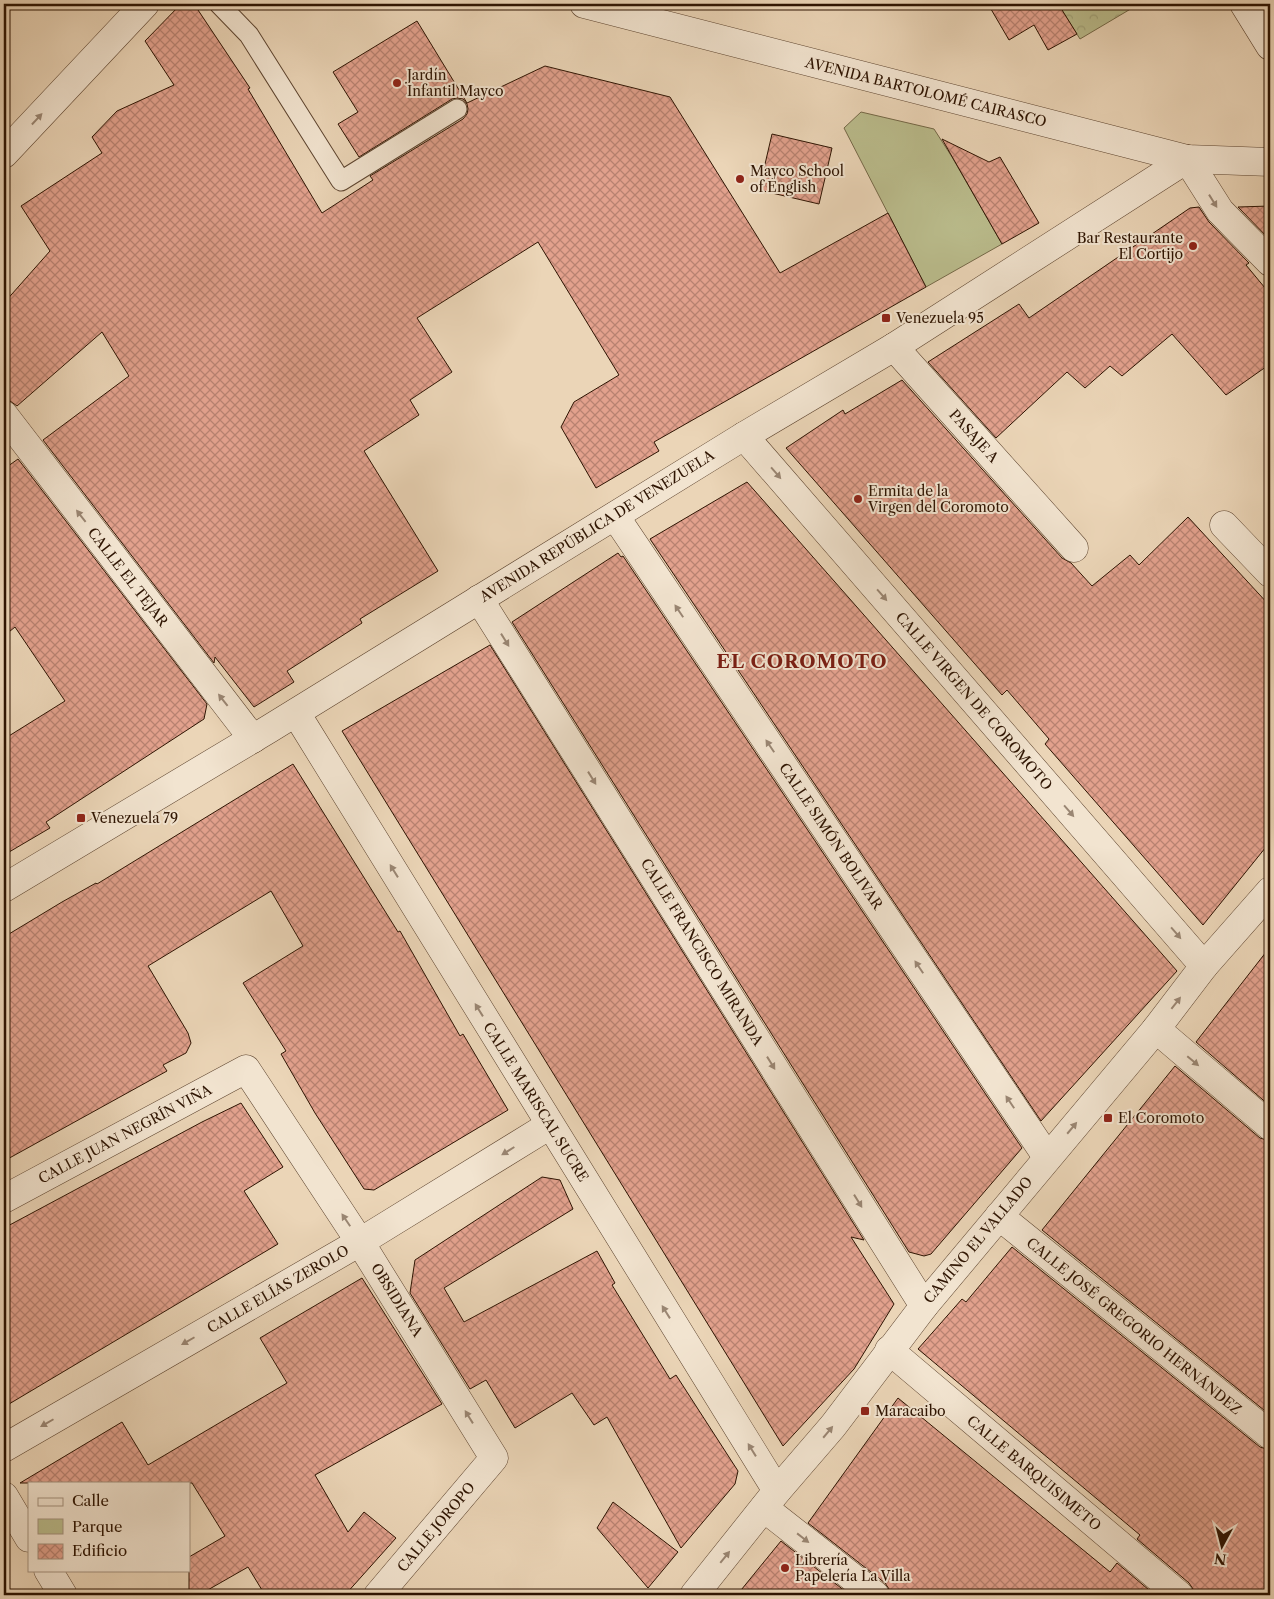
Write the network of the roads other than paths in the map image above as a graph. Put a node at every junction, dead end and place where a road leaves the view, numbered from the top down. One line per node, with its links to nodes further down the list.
1 (145, 4): 7 (street, one-way to 1)
2 (219, 4): 6 (lane)
3 (584, 4): 8 (street, AVENIDA BARTOLOMÉ CAIRASCO)
4 (1244, 4): 5 (street)
5 (1270, 46)
6 (457, 110)
7 (4, 154)
8 (1187, 159): 9 (street, AVENIDA BARTOLOMÉ CAIRASCO); 10 (street, one-way to 10); 11 (street, AVENIDA REPÚBLICA DE VENEZUELA)
9 (1270, 162)
10 (1270, 262)
11 (894, 347): 13 (street, AVENIDA REPÚBLICA DE VENEZUELA); 16 (street, PASAJE A)
12 (4, 415): 20 (street, CALLE EL TEJAR, one-way to 12)
13 (744, 436): 14 (street, AVENIDA REPÚBLICA DE VENEZUELA); 23 (street, CALLE VIRGEN DE COROMOTO, one-way to 23)
14 (615, 516): 18 (street, AVENIDA REPÚBLICA DE VENEZUELA); 28 (street, CALLE SIMÓN BOLIVAR, one-way to 14)
15 (1224, 525): 17 (street)
16 (1074, 548)
17 (1270, 573)
18 (479, 599): 19 (street, AVENIDA REPÚBLICA DE VENEZUELA); 32 (street, CALLE FRANCISCO MIRANDA, one-way to 32)
19 (296, 713): 20 (street, AVENIDA REPÚBLICA DE VENEZUELA); 26 (street, CALLE MARISCAL SUCRE, one-way to 19)
20 (252, 739): 21 (street, AVENIDA REPÚBLICA DE VENEZUELA)
21 (4, 888)
22 (1270, 891): 23 (street, CAMINO EL VALLADO)
23 (1204, 966): 24 (street, CAMINO EL VALLADO, one-way to 23)
24 (1156, 1029): 27 (street, one-way to 27); 28 (street, CAMINO EL VALLADO, one-way to 24)
25 (246, 1069): 29 (street, CALLE JUAN NEGRÍN VIÑA); 31 (street, OBSIDIANA, one-way to 25)
26 (550, 1125): 31 (street, CALLE ELÍAS ZEROLO, one-way to 31); 38 (street, CALLE MARISCAL SUCRE, one-way to 26)
27 (1270, 1126)
28 (1047, 1157): 30 (street, CAMINO EL VALLADO)
29 (4, 1199)
30 (999, 1216): 32 (street, CAMINO EL VALLADO); 34 (street, CALLE JOSÉ GREGORIO HERNÁNDEZ)
31 (360, 1242): 35 (street, CALLE ELÍAS ZEROLO, one-way to 35); 36 (street, OBSIDIANA, one-way to 31)
32 (924, 1306): 33 (street, CAMINO EL VALLADO)
33 (889, 1350): 38 (street, CAMINO EL VALLADO, one-way to 33); 45 (street, CALLE BARQUISIMETO)
34 (1270, 1436)
35 (4, 1448)
36 (494, 1458): 42 (street, CALLE JOROPO)
37 (4, 1496): 39 (street)
38 (771, 1500): 43 (street, CAMINO EL VALLADO, one-way to 38); 44 (street, one-way to 44)
39 (28, 1536)
40 (49, 1572): 41 (street)
41 (63, 1595)
42 (378, 1595)
43 (694, 1595)
44 (875, 1595)
45 (1179, 1595)

